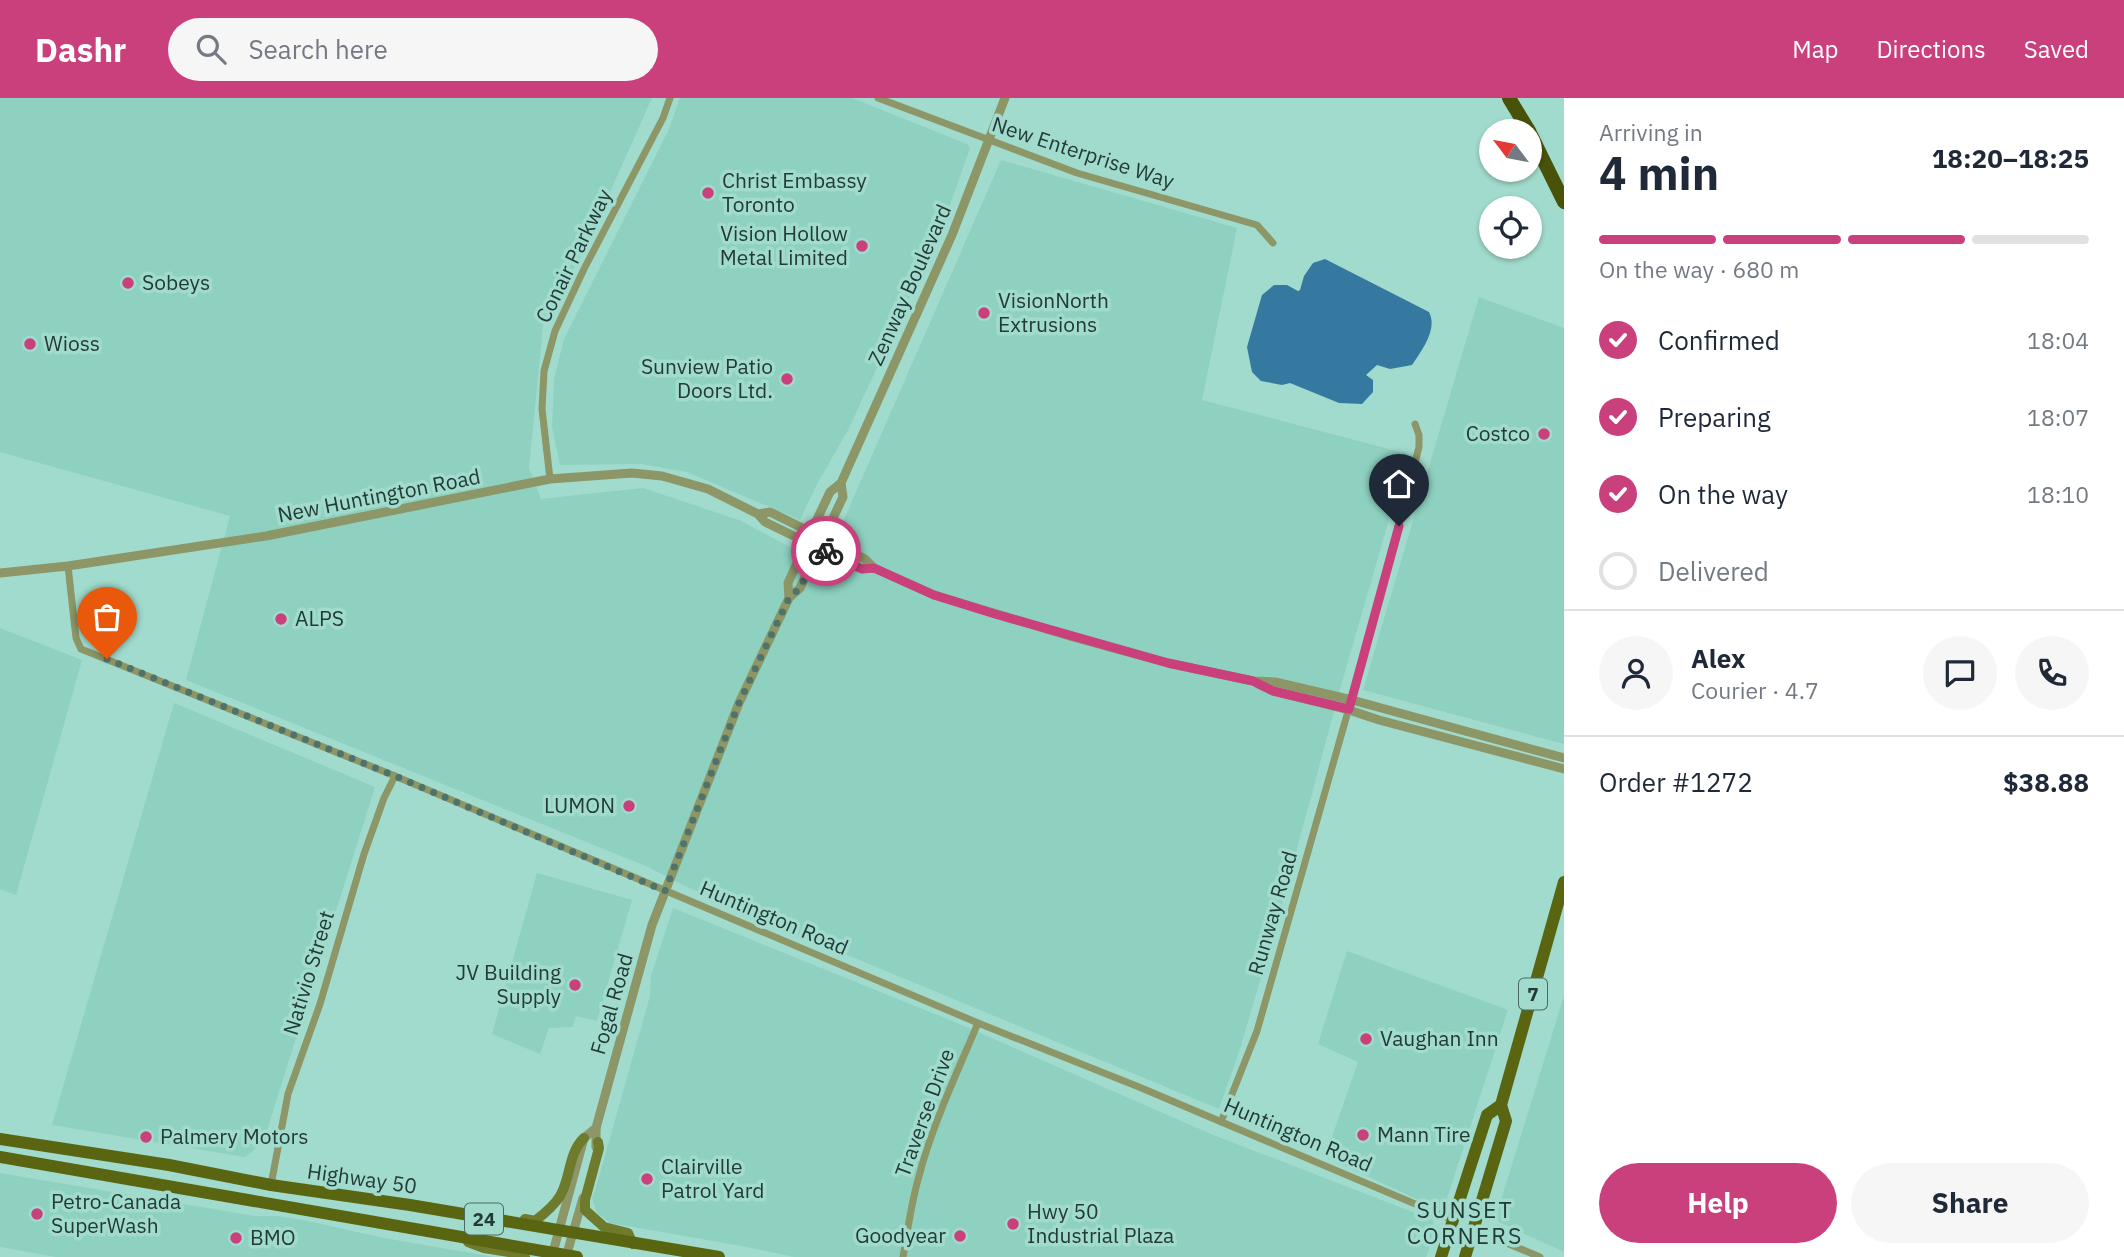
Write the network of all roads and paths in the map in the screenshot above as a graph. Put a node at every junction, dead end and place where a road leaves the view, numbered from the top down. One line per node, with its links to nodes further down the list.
1 (670, 98): 11 (street, Conair Parkway)
2 (878, 98): 6 (street, New Enterprise Way)
3 (1005, 98): 6 (street, Zenway Boulevard)
4 (1510, 98): 5 (highway)
5 (1522, 119)
6 (989, 140): 9 (street, New Enterprise Way); 12 (street, Zenway Boulevard)
7 (1542, 158): 8 (highway)
8 (1564, 202)
9 (1273, 243)
10 (1415, 424): 18 (street, Runway Road)
11 (550, 479): 13 (street, New Huntington Road); 15 (street, New Huntington Road)
12 (841, 483): 13 (street, Zenway Boulevard); 14 (street, Zenway Boulevard)
13 (809, 537): 14 (street, New Huntington Road); 17 (street, Zenway Boulevard)
14 (821, 543): 17 (street, Zenway Boulevard); 18 (street, New Huntington Road)
15 (68, 566): 16 (street, New Huntington Road); 21 (street, Huntington Road)
16 (0, 573)
17 (789, 598): 23 (street, Zenway Boulevard)
18 (1350, 705): 19 (street, New Huntington Road); 20 (street, New Huntington Road); 26 (street, Runway Road)
19 (1564, 758)
20 (1564, 769)
21 (395, 776): 23 (street, Huntington Road); 32 (street, Nativio Street)
22 (1564, 882): 25 (main road, 7)
23 (665, 891): 24 (street, Huntington Road); 27 (street, Fogal Road)
24 (978, 1023): 26 (street, Huntington Road); 44 (street, Traverse Drive)
25 (1501, 1105): 34 (main road, 7); 35 (main road, 7)
26 (1221, 1122): 34 (street, Huntington Road)
27 (596, 1128): 28 (street); 30 (street, Fogal Road)
28 (584, 1138): 33 (main road); 36 (street)
29 (0, 1139): 32 (main road, Highway 50 / 24)
30 (598, 1142): 37 (street, Fogal Road); 39 (main road)
31 (0, 1157): 38 (main road, Highway 50 / 24)
32 (271, 1185): 33 (main road, Highway 50 / 24)
33 (485, 1219): 36 (main road, Highway 50 / 24)
34 (1453, 1220): 45 (main road, 7)
35 (1473, 1229): 46 (main road, 7); 47 (street)
36 (559, 1231): 37 (main road, Highway 50 / 24); 40 (street)
37 (573, 1234): 39 (main road, Highway 50 / 24); 41 (street, Fogal Road)
38 (456, 1237): 40 (main road, Highway 50 / 24); 42 (main road)
39 (633, 1244): 43 (main road, Highway 50 / 24)
40 (552, 1255): 41 (main road, Highway 50 / 24)
41 (570, 1256)
42 (525, 1257)
43 (719, 1257)
44 (903, 1257)
45 (1441, 1257)
46 (1465, 1257)
47 (1539, 1257)

